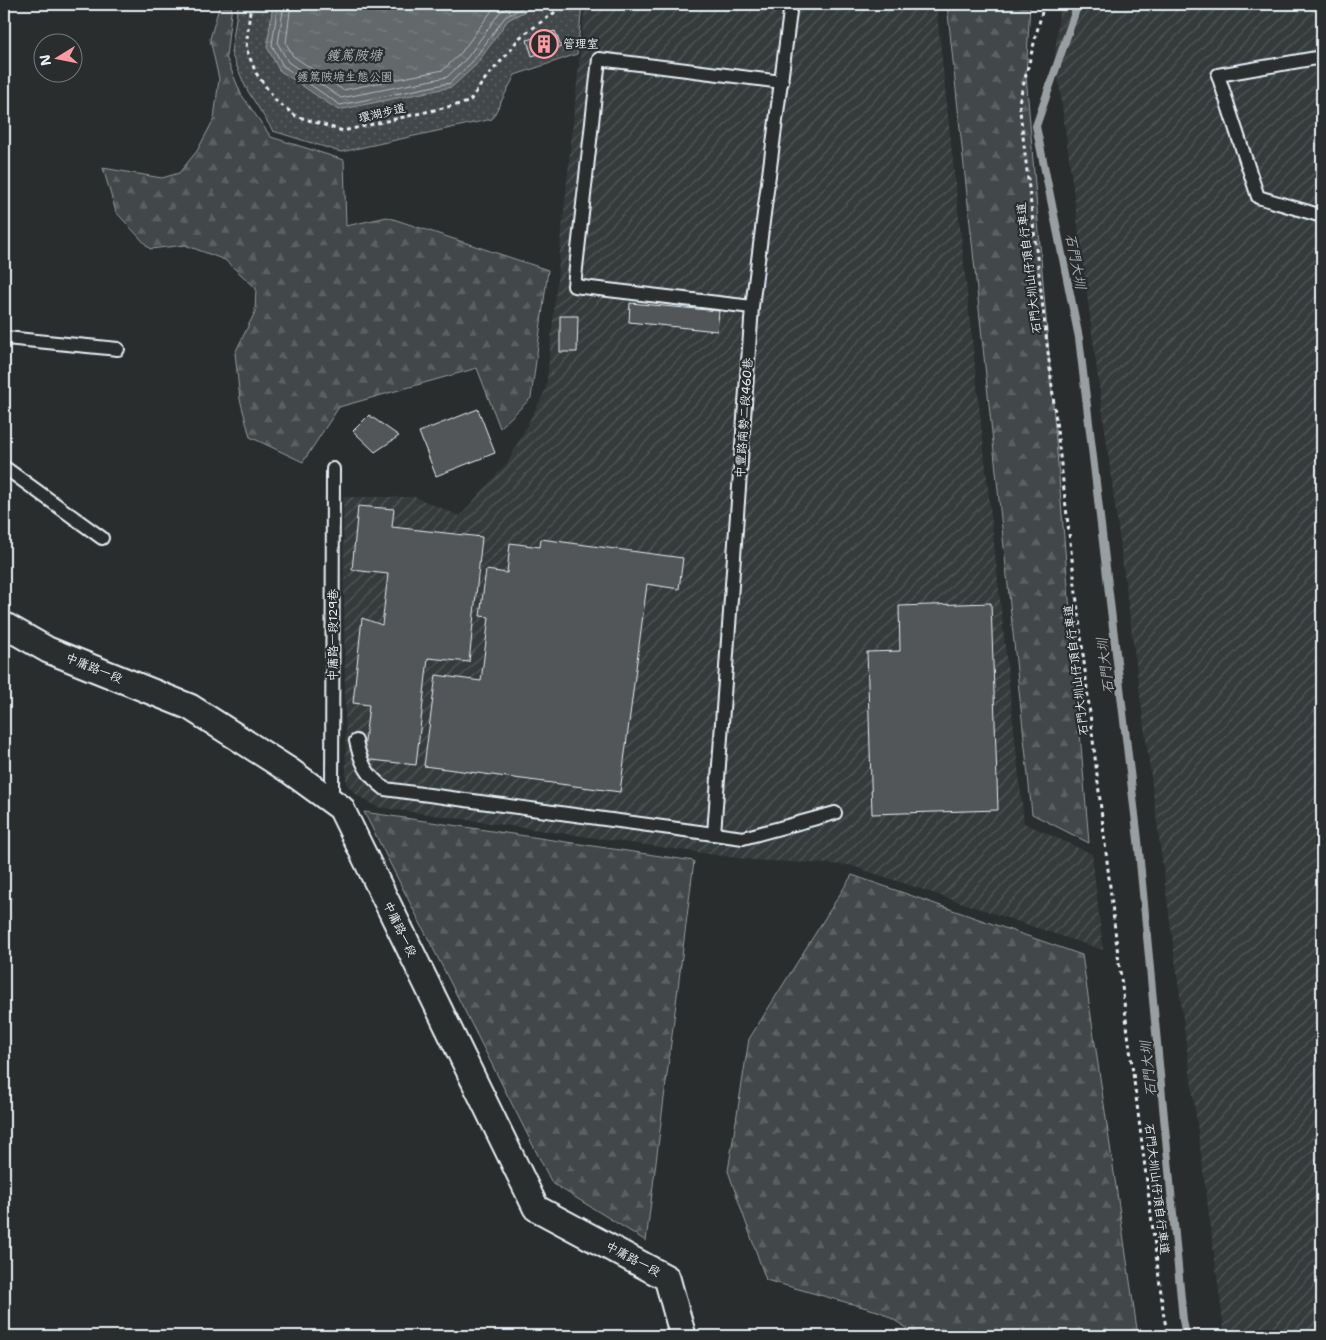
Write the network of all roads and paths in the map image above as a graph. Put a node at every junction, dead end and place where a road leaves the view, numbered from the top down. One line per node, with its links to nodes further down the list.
1 (254, 4): 2 (path, 環湖步道)
2 (558, 4)
3 (792, 4): 6 (lane, 中豐路南勢二段460巷)
4 (1044, 4): 20 (path, 石門大圳山仔頂自行車道)
5 (1322, 57): 7 (lane)
6 (782, 82): 8 (lane, 中豐路南勢二段460巷); 8 (lane)
7 (1322, 216)
8 (752, 307): 18 (lane, 中豐路南勢二段460巷)
9 (4, 339): 10 (lane)
10 (118, 350)
11 (4, 467): 13 (lane)
12 (333, 469): 16 (lane, 中庸路一段129巷)
13 (102, 538)
14 (4, 625): 16 (street, 中庸路一段)
15 (356, 741): 18 (lane)
16 (332, 801): 19 (street, 中庸路一段)
17 (835, 813): 18 (lane)
18 (714, 834)
19 (683, 1336)
20 (1168, 1336)

